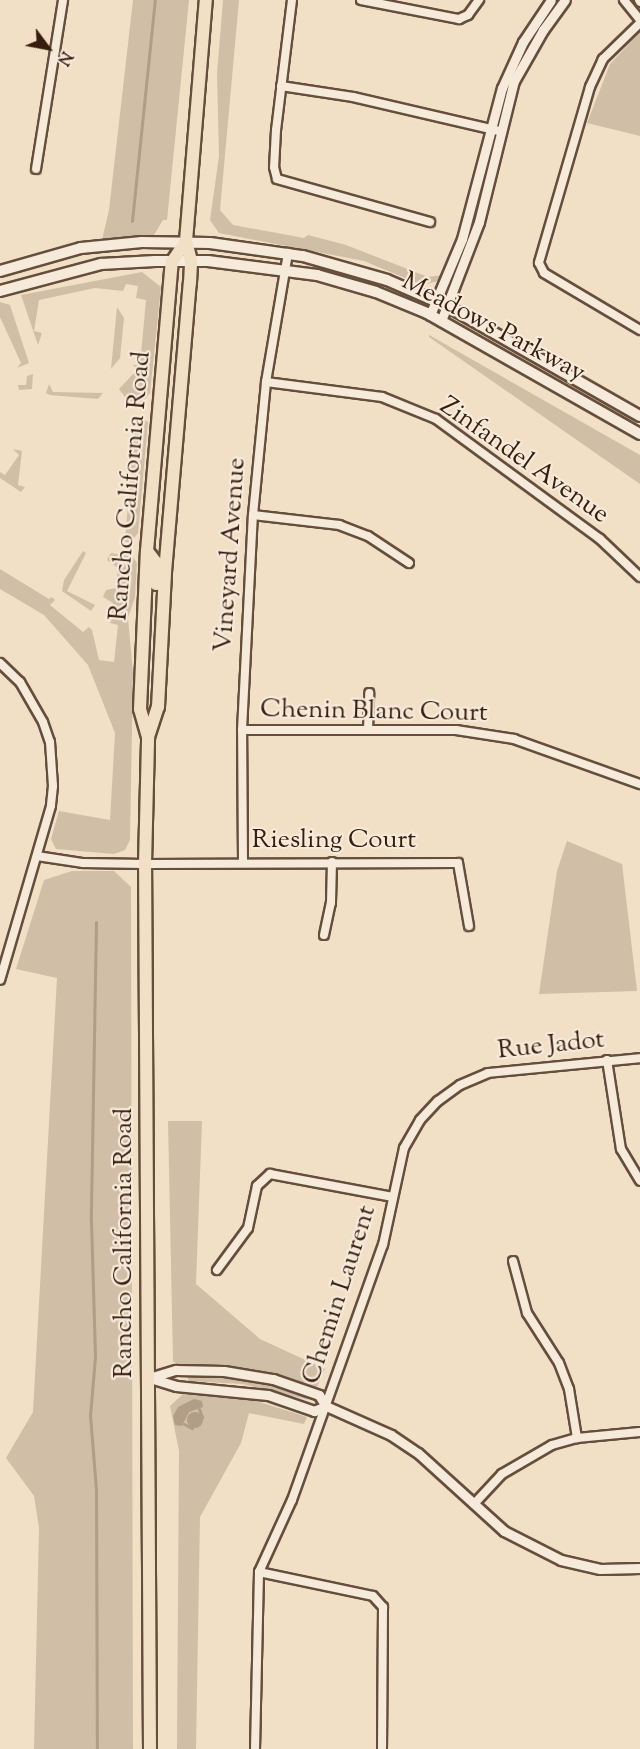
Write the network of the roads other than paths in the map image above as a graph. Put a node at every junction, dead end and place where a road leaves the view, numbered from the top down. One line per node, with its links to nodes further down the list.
1 (63, 0): 13 (street)
2 (206, 0): 15 (main road, Rancho California Road)
3 (292, 0): 11 (street)
4 (361, 0): 9 (street)
5 (479, 0): 9 (street)
6 (551, 0): 12 (street)
7 (565, 0): 12 (street)
8 (624, 0): 10 (street)
9 (392, 3)
10 (640, 22): 25 (street)
11 (281, 86): 12 (street); 14 (street)
12 (494, 130): 22 (street)
13 (36, 169)
14 (430, 222)
15 (186, 241): 16 (main road, Meadows Parkway); 17 (main road, Rancho California Road); 18 (main road, Rancho California Road); 20 (main road, Meadows Parkway)
16 (288, 253): 19 (street, Vineyard Avenue); 22 (main road, Meadows Parkway)
17 (191, 261): 18 (main road, Meadows Parkway); 19 (main road, Meadows Parkway); 33 (main road, Rancho California Road)
18 (172, 262): 21 (main road, Meadows Parkway); 30 (main road, Rancho California Road)
19 (285, 270): 23 (main road, Meadows Parkway); 26 (street, Vineyard Avenue)
20 (0, 271)
21 (0, 291)
22 (442, 304): 23 (street); 24 (street); 27 (main road, Meadows Parkway)
23 (430, 315): 24 (main road, Meadows Parkway)
24 (441, 321): 28 (main road, Meadows Parkway)
25 (640, 330)
26 (266, 382): 29 (street, Vineyard Avenue); 32 (street, Zinfandel Avenue)
27 (640, 416)
28 (640, 435)
29 (253, 515): 31 (street); 36 (street, Vineyard Avenue)
30 (147, 551): 33 (main road); 38 (main road, Rancho California Road)
31 (409, 562)
32 (640, 577)
33 (161, 653): 38 (main road, Rancho California Road)
34 (0, 663): 40 (street)
35 (369, 693): 37 (street)
36 (242, 730): 37 (street, Chenin Blanc Court); 41 (street, Vineyard Avenue)
37 (368, 730): 39 (street, Chenin Blanc Court)
38 (148, 737): 43 (main road, Rancho California Road)
39 (640, 784)
40 (37, 856): 43 (street, Riesling Court); 46 (street)
41 (243, 862): 42 (street, Riesling Court); 43 (street, Riesling Court)
42 (332, 862): 44 (street, Riesling Court); 45 (street)
43 (145, 864): 53 (main road, Rancho California Road)
44 (469, 926)
45 (324, 935)
46 (0, 980)
47 (640, 1058): 48 (street, Rue Jadot)
48 (607, 1060): 49 (street); 50 (street, Rue Jadot)
49 (640, 1181)
50 (393, 1197): 52 (street); 54 (street, Chemin Laurent)
51 (513, 1261): 56 (street)
52 (217, 1270)
53 (148, 1378): 54 (street); 54 (street); 60 (main road, Rancho California Road)
54 (326, 1406): 57 (street); 59 (street, Chemin Laurent)
55 (640, 1432): 56 (street)
56 (577, 1438): 57 (street)
57 (474, 1504): 58 (street)
58 (640, 1568)
59 (259, 1572): 61 (street); 62 (street)
60 (150, 1749)
61 (255, 1749)
62 (382, 1749)

